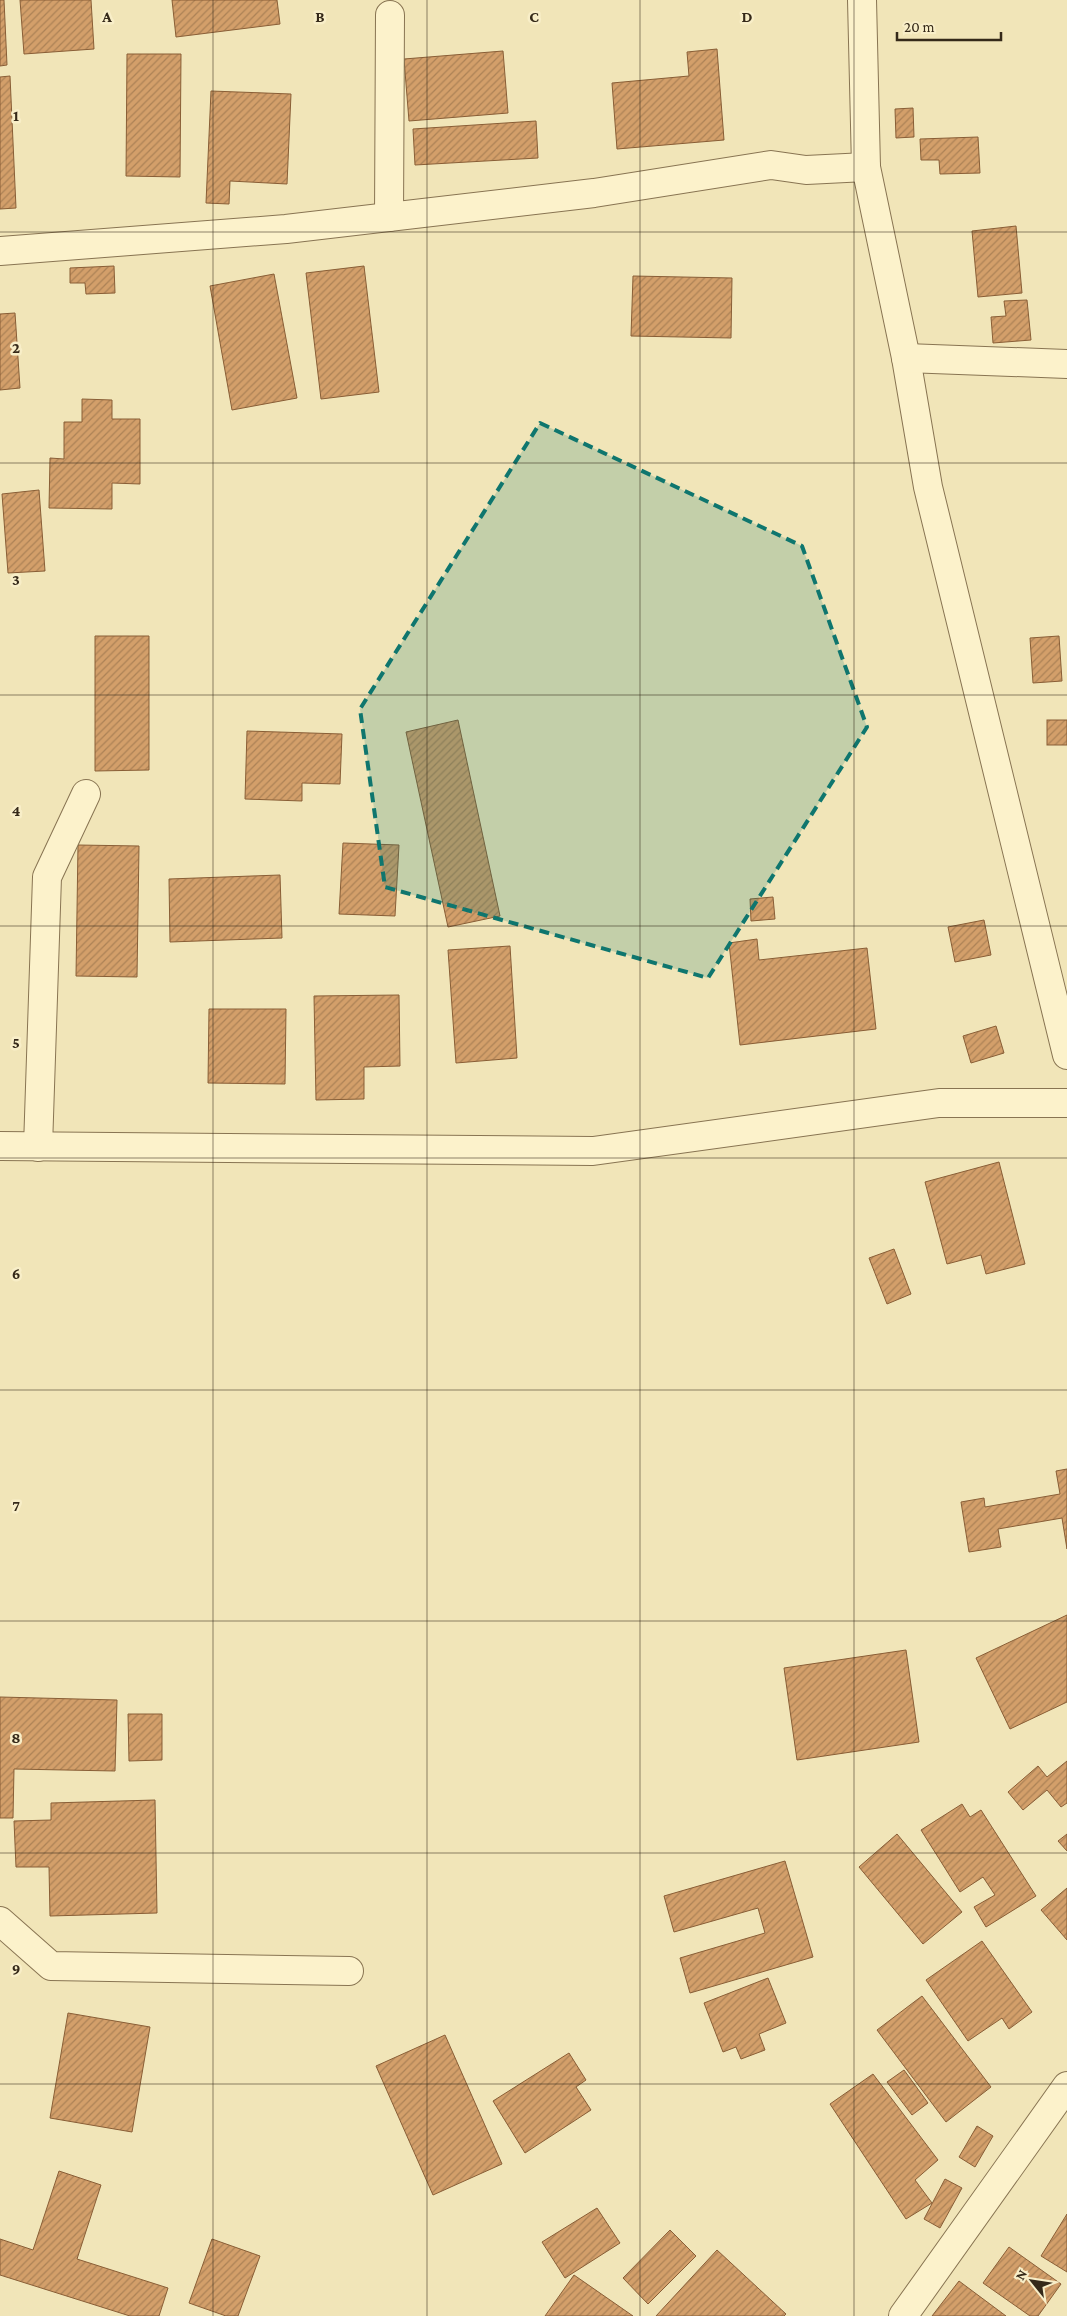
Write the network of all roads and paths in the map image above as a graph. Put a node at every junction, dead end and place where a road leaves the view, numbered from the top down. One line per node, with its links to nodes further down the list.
1 (862, 0): 3 (street)
2 (390, 15): 4 (street)
3 (866, 167): 4 (street); 6 (street)
4 (389, 217): 5 (street)
5 (0, 251)
6 (906, 358): 7 (street); 9 (street)
7 (1067, 364)
8 (86, 794): 12 (street)
9 (1067, 1055)
10 (1067, 1103): 12 (street)
11 (0, 1146): 12 (street)
12 (38, 1147)
13 (0, 1921): 14 (street)
14 (349, 1971)
15 (1067, 2086): 16 (street)
16 (903, 2316)

